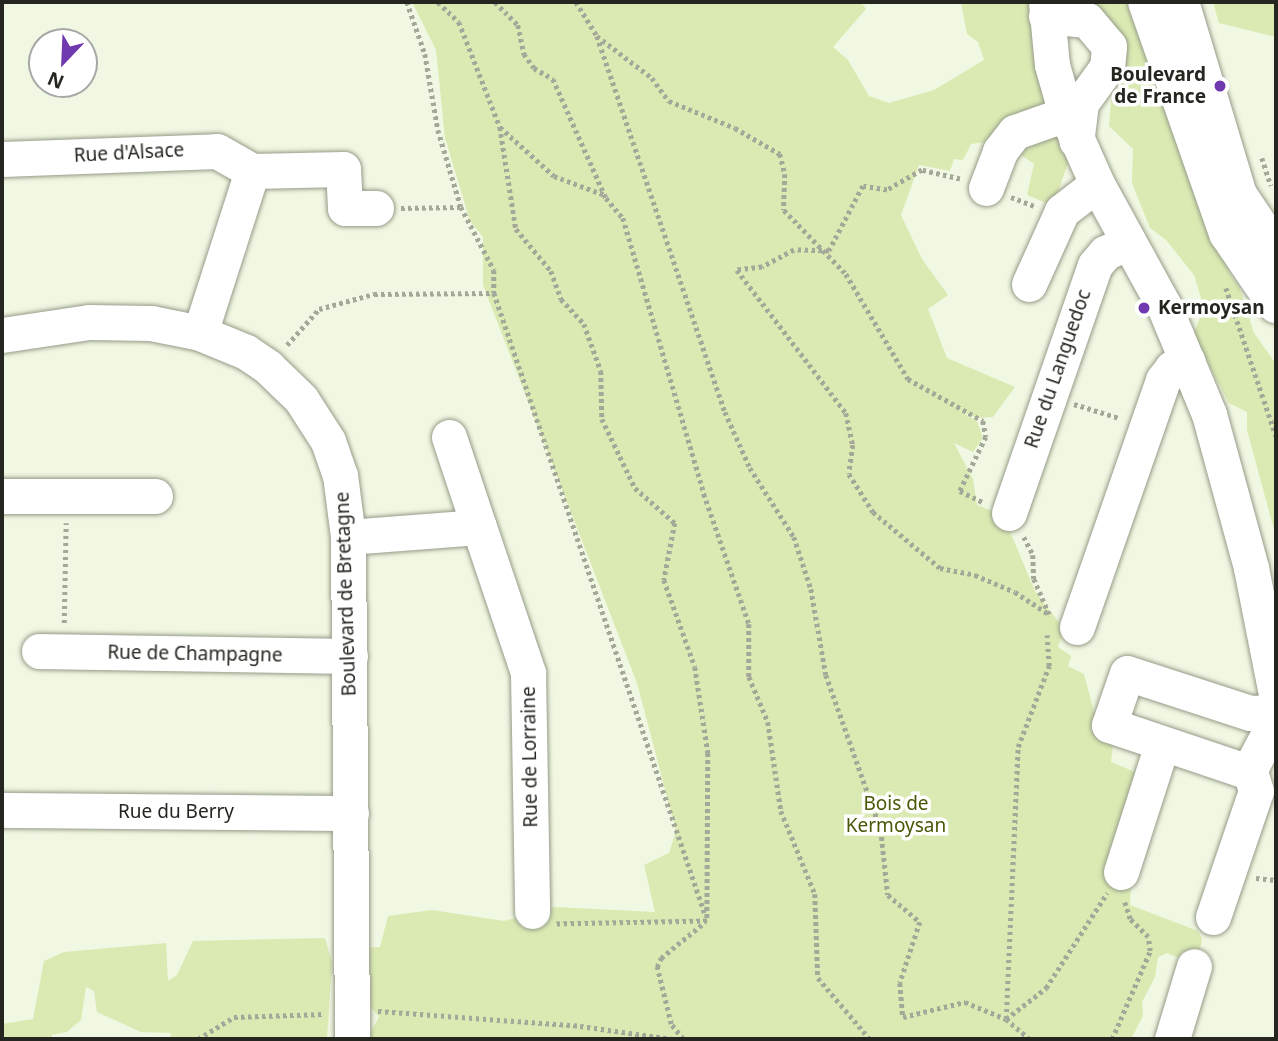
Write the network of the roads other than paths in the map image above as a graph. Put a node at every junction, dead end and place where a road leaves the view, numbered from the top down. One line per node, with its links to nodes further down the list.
1 (1147, 2): 13 (main road)
2 (1180, 2): 11 (main road)
3 (1046, 9): 4 (street); 4 (street)
4 (1073, 109): 7 (street); 8 (street)
5 (2, 159): 6 (street, Rue d'Alsace)
6 (251, 171): 9 (street); 14 (street)
7 (1097, 184): 10 (street); 12 (street)
8 (986, 188)
9 (376, 208)
10 (1129, 242): 16 (street); 20 (street, Rue du Languedoc)
11 (1276, 252)
12 (1029, 284)
13 (1276, 304)
14 (200, 333): 15 (street, Boulevard de Bretagne); 22 (street, Boulevard de Bretagne)
15 (2, 335)
16 (1188, 361): 23 (street); 26 (street)
17 (449, 437): 21 (street, Rue de Lorraine)
18 (2, 496): 19 (street)
19 (155, 496)
20 (1009, 513)
21 (479, 527): 22 (street); 34 (street, Rue de Lorraine)
22 (348, 537): 25 (street, Boulevard de Bretagne)
23 (1063, 621)
24 (52, 652): 25 (street, Rue de Champagne)
25 (350, 656): 32 (street, Boulevard de Bretagne)
26 (1276, 694)
27 (1276, 712): 29 (street)
28 (1276, 736): 30 (street)
29 (1162, 744): 30 (street); 33 (street)
30 (1249, 768): 35 (street)
31 (2, 810): 32 (street, Rue du Berry)
32 (351, 813): 37 (street, Boulevard de Bretagne)
33 (1121, 872)
34 (532, 911)
35 (1213, 917)
36 (1194, 966): 38 (street)
37 (352, 1026)
38 (1172, 1039)

